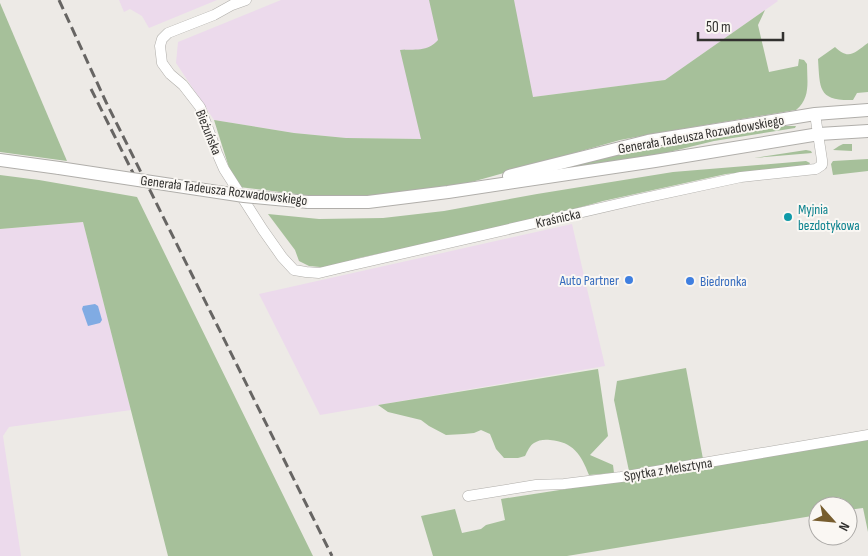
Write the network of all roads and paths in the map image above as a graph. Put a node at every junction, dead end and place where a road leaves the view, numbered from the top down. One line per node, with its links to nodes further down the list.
1 (246, 0): 8 (street, Bieżuńska)
2 (868, 110): 3 (street, Generała Tadeusza Rozwadowskiego)
3 (816, 114): 5 (street, Kraśnicka); 7 (street, Generała Tadeusza Rozwadowskiego)
4 (868, 131): 5 (street, Generała Tadeusza Rozwadowskiego)
5 (819, 134): 7 (street, Generała Tadeusza Rozwadowskiego); 8 (street, Kraśnicka)
6 (0, 160): 7 (street, Generała Tadeusza Rozwadowskiego, bridge)
7 (448, 192)
8 (263, 230)
9 (868, 436): 10 (street, Spytka z Melsztyna)
10 (468, 496)

